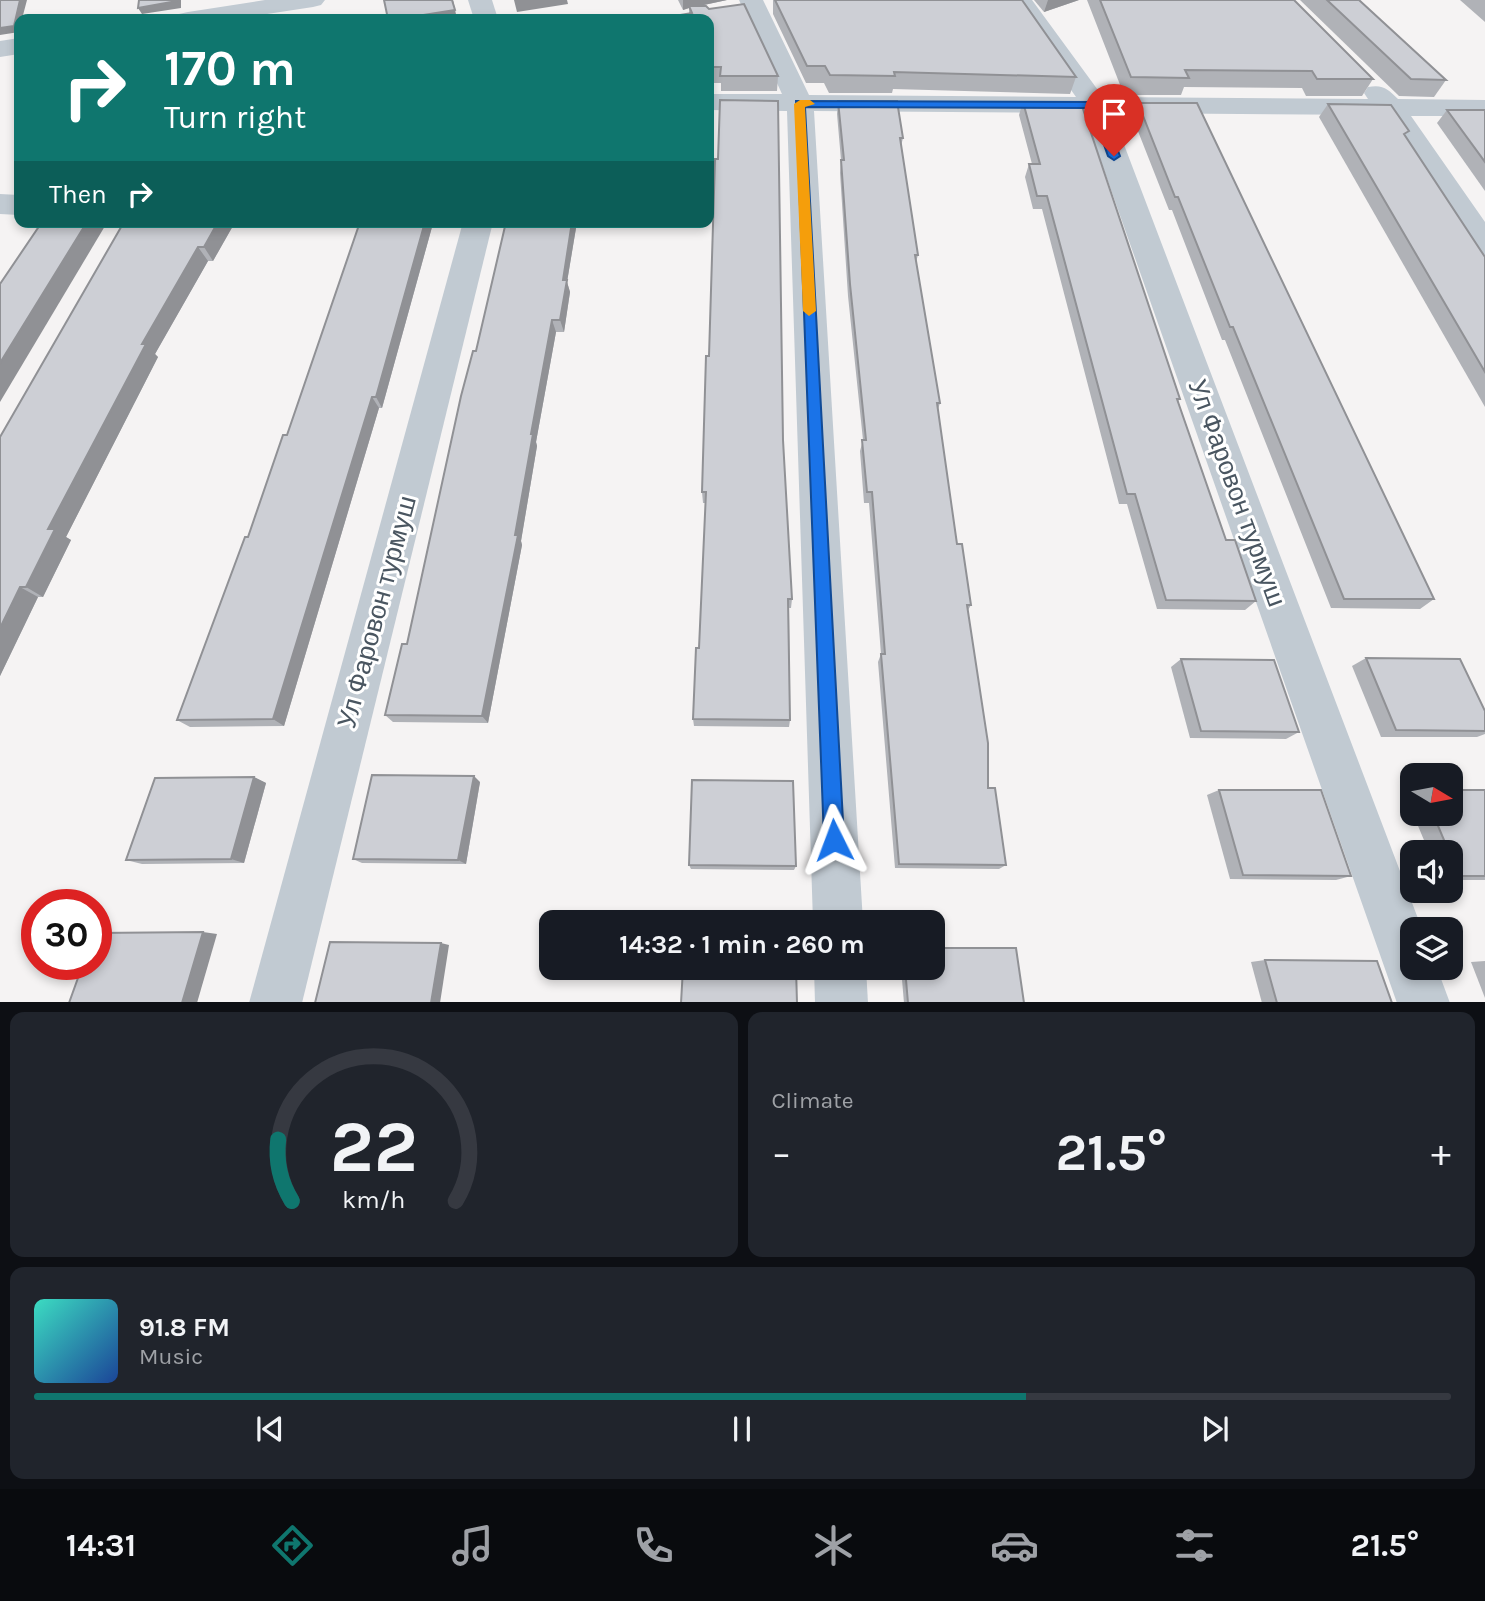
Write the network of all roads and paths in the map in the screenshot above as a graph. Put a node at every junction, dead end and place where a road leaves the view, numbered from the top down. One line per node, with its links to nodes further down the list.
1 (313, 0): 4 (street)
2 (1020, 0): 8 (street, Ул Фаровон турмуш)
3 (755, 5): 7 (street)
4 (214, 11)
5 (1362, 78): 9 (street)
6 (714, 102): 7 (street)
7 (800, 104): 8 (street); 13 (street)
8 (1095, 105): 9 (street); 17 (street, Ул Фаровон турмуш)
9 (1391, 107): 10 (street); 12 (street)
10 (1485, 108)
11 (476, 228): 15 (street, Ул Фаровон турмуш)
12 (1485, 245)
13 (837, 910)
14 (841, 980): 16 (street)
15 (275, 1002)
16 (842, 1002)
17 (1424, 1002)

